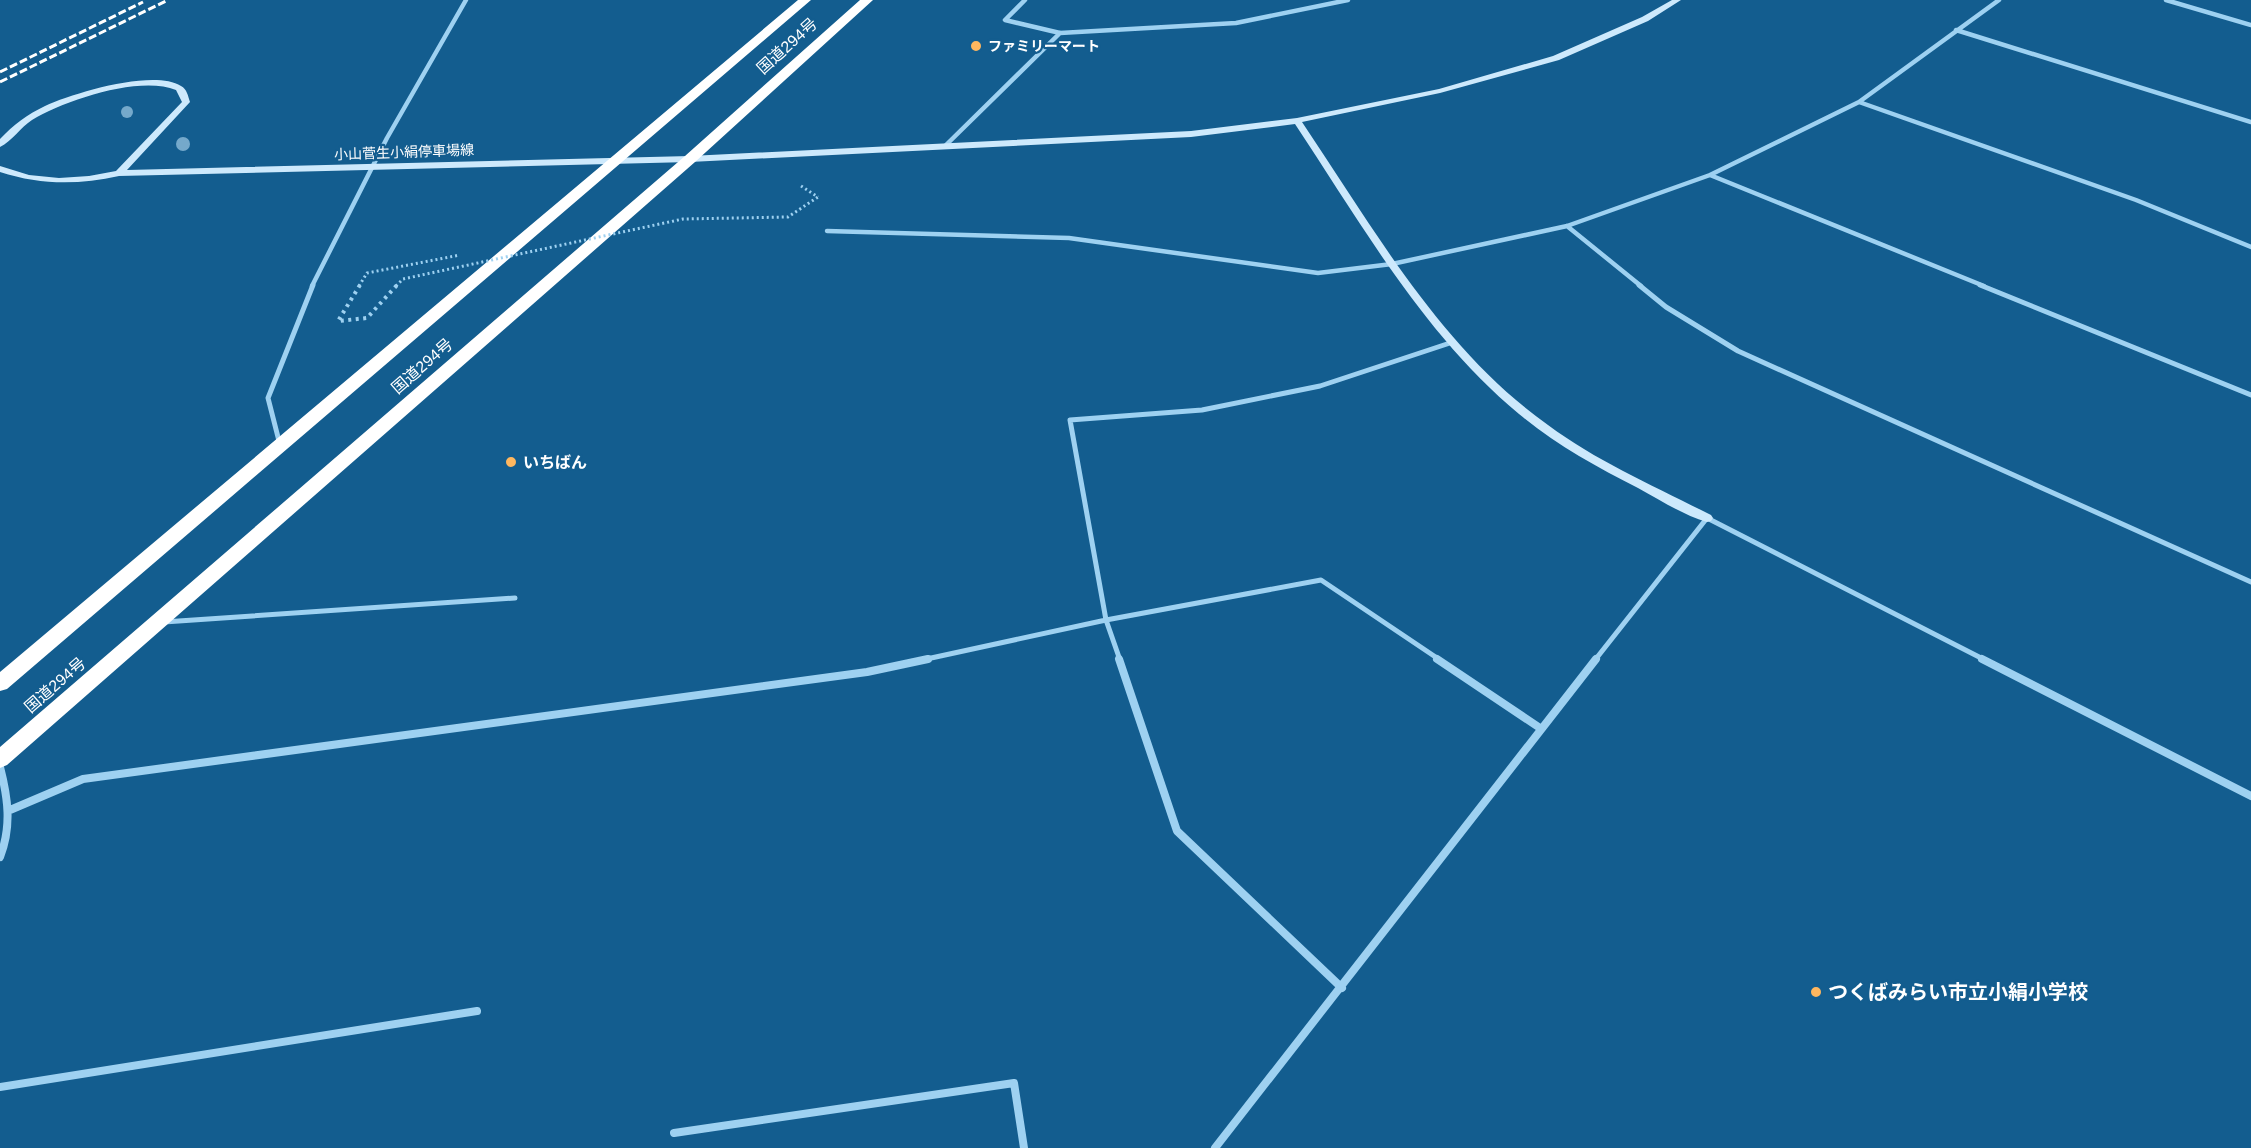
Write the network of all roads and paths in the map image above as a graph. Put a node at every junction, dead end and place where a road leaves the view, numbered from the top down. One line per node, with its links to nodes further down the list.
1 (466, 0): 21 (street)
2 (805, 0): 20 (highway, 国道294号)
3 (867, 0): 19 (highway, 国道294号)
4 (1024, 0): 13 (street)
5 (1318, 0): 10 (street)
6 (1348, 0): 10 (street)
7 (1677, 0): 15 (street, 小山菅生小絹停車場線)
8 (1999, 0): 12 (street)
9 (2166, 0): 11 (street)
10 (1327, 5): 13 (street)
11 (2251, 25)
12 (1956, 30): 14 (street); 16 (street)
13 (1060, 33): 18 (street)
14 (1859, 102): 24 (street); 28 (street)
15 (1297, 121): 18 (street, 小山菅生小絹停車場線); 30 (street)
16 (2251, 122)
17 (0, 144): 23 (street)
18 (945, 146): 19 (street, 小山菅生小絹停車場線)
19 (690, 159): 20 (street, 小山菅生小絹停車場線); 38 (highway, 国道294号)
20 (614, 160): 21 (street, 小山菅生小絹停車場線); 33 (highway, 国道294号)
21 (372, 166): 23 (street, 小山菅生小絹停車場線); 33 (street)
22 (0, 170): 23 (street, 小山菅生小絹停車場線)
23 (119, 173)
24 (1710, 175): 26 (street); 32 (street)
25 (818, 197): 29 (path, bridge)
26 (1567, 226): 30 (street); 35 (street)
27 (827, 231): 30 (street)
28 (2251, 247)
29 (460, 255)
30 (1392, 264): 31 (street)
31 (1453, 342): 34 (street); 37 (street)
32 (2251, 395)
33 (280, 446): 39 (highway, 国道294号)
34 (1707, 518): 40 (street); 43 (street)
35 (2251, 582)
36 (515, 598): 38 (street)
37 (1106, 620): 40 (street); 44 (street); 46 (street)
38 (158, 622): 41 (highway, 国道294号)
39 (0, 683)
40 (1540, 728): 46 (street)
41 (0, 759)
42 (0, 767): 44 (street)
43 (2251, 796)
44 (10, 810): 45 (street)
45 (0, 857)
46 (1342, 988): 51 (street)
47 (477, 1011): 48 (street)
48 (0, 1087)
49 (674, 1133): 50 (street)
50 (1024, 1148)
51 (1215, 1148)

